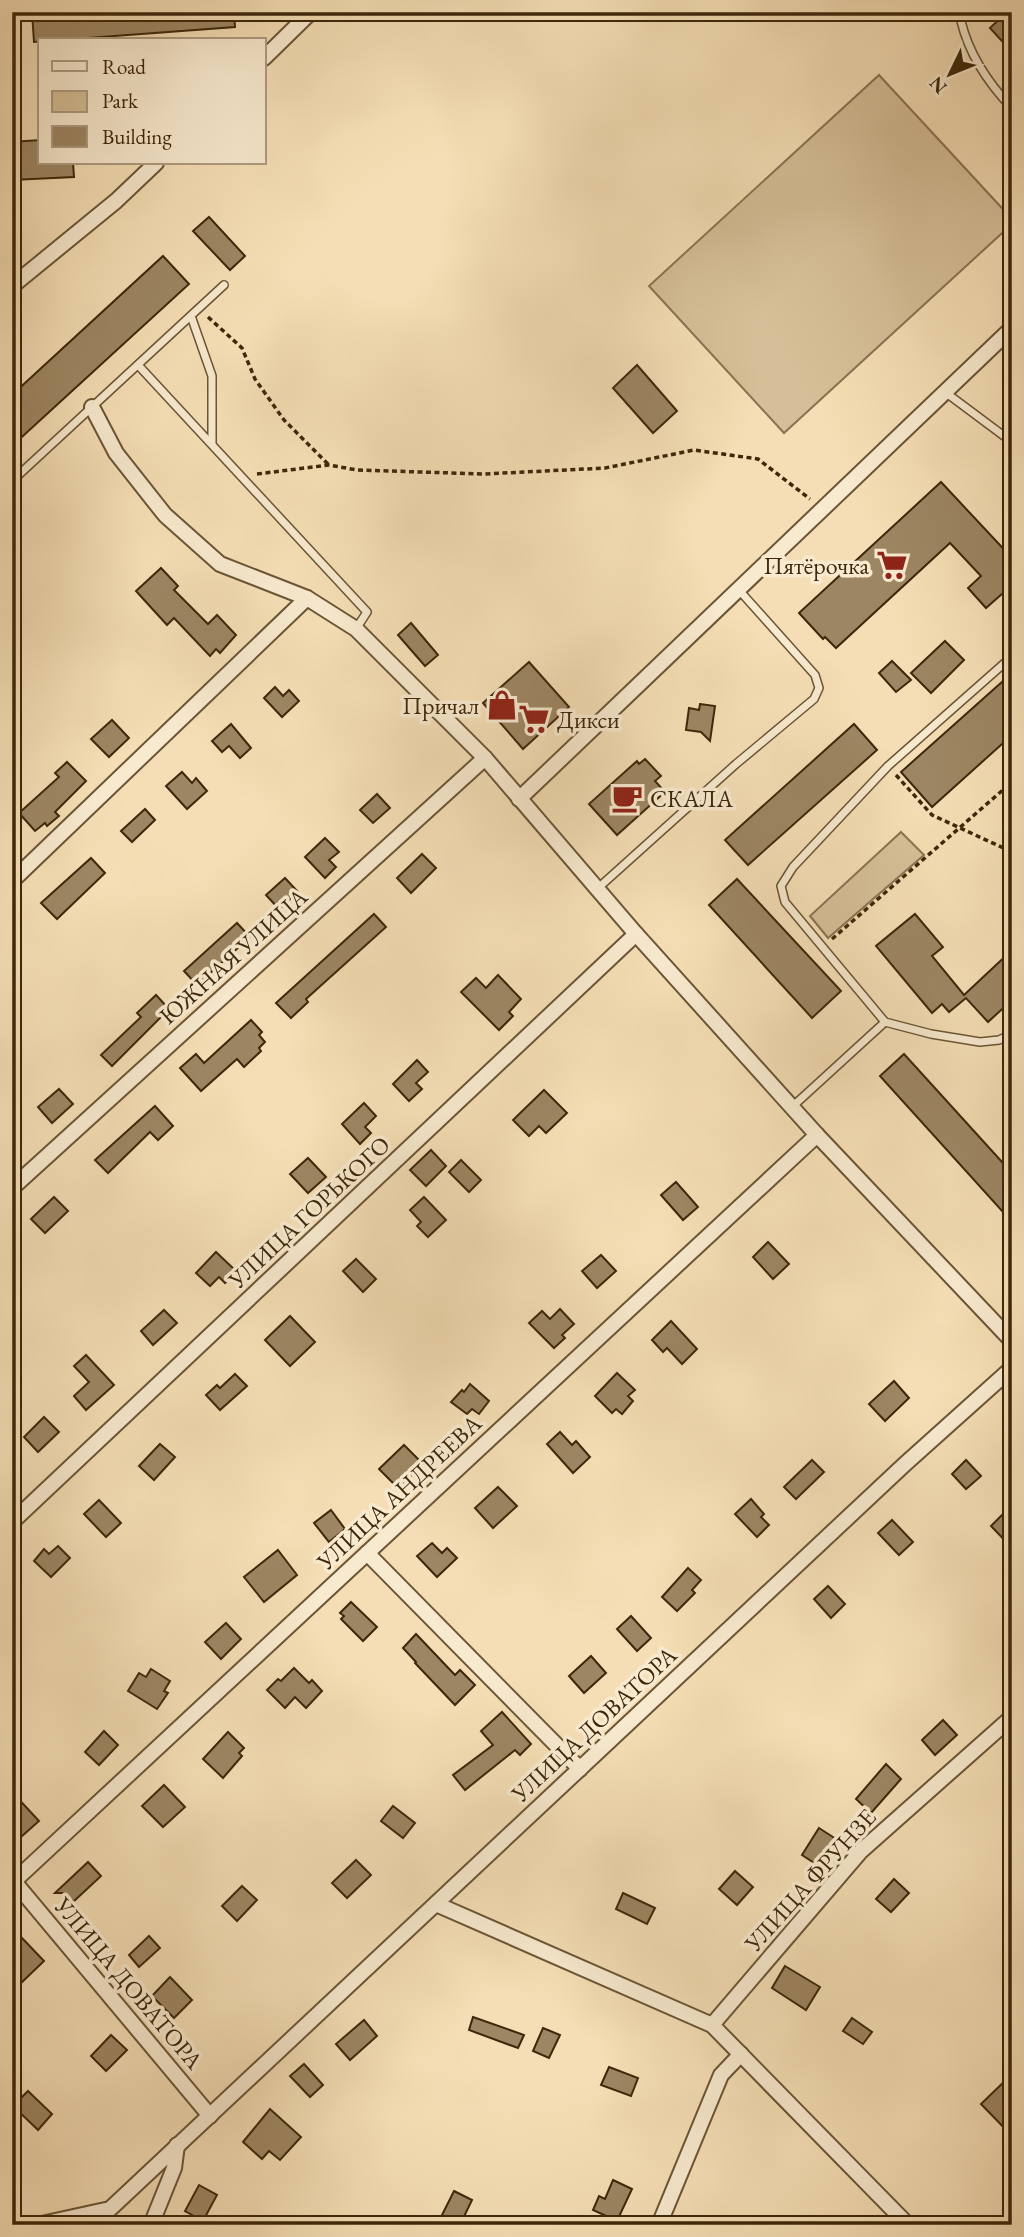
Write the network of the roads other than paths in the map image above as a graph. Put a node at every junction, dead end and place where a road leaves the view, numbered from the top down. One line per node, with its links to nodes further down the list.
1 (312, 12): 3 (street)
2 (969, 12): 4 (lane)
3 (266, 56)
4 (1012, 108)
5 (155, 164): 7 (street)
6 (224, 285): 8 (lane)
7 (12, 286)
8 (191, 316): 10 (lane); 14 (lane)
9 (1012, 328): 11 (street)
10 (138, 365): 12 (lane); 14 (lane)
11 (945, 391): 13 (lane); 16 (street)
12 (92, 407): 15 (lane); 17 (street)
13 (1012, 442)
14 (212, 443): 18 (lane)
15 (12, 481)
16 (738, 589): 21 (street); 23 (lane)
17 (307, 598): 18 (street); 22 (street)
18 (356, 629): 20 (street)
19 (1012, 663): 25 (lane)
20 (485, 758): 21 (street); 29 (street, ЮЖНАЯ УЛИЦА)
21 (519, 799): 23 (street)
22 (12, 881)
23 (597, 889): 24 (street)
24 (636, 934): 27 (street); 32 (street, УЛИЦА ГОРЬКОГО)
25 (885, 1022): 26 (lane); 27 (lane)
26 (1012, 1034)
27 (792, 1107): 28 (street)
28 (817, 1135): 30 (street); 33 (street, УЛИЦА АНДРЕЕВА)
29 (12, 1188)
30 (1011, 1340)
31 (1012, 1368): 35 (street, УЛИЦА ДОВАТОРА)
32 (12, 1522)
33 (367, 1553): 35 (street); 36 (street, УЛИЦА АНДРЕЕВА)
34 (1012, 1717): 38 (street, УЛИЦА ФРУНЗЕ)
35 (580, 1769): 37 (street, УЛИЦА ДОВАТОРА)
36 (13, 1881): 40 (street, УЛИЦА ДОВАТОРА)
37 (436, 1904): 38 (street); 40 (street, УЛИЦА ДОВАТОРА)
38 (712, 2025): 39 (street)
39 (741, 2054): 44 (street); 45 (street)
40 (210, 2116): 41 (street, УЛИЦА ДОВАТОРА)
41 (177, 2145): 42 (street, УЛИЦА ДОВАТОРА); 43 (street)
42 (37, 2225)
43 (151, 2225)
44 (659, 2225)
45 (908, 2225)

